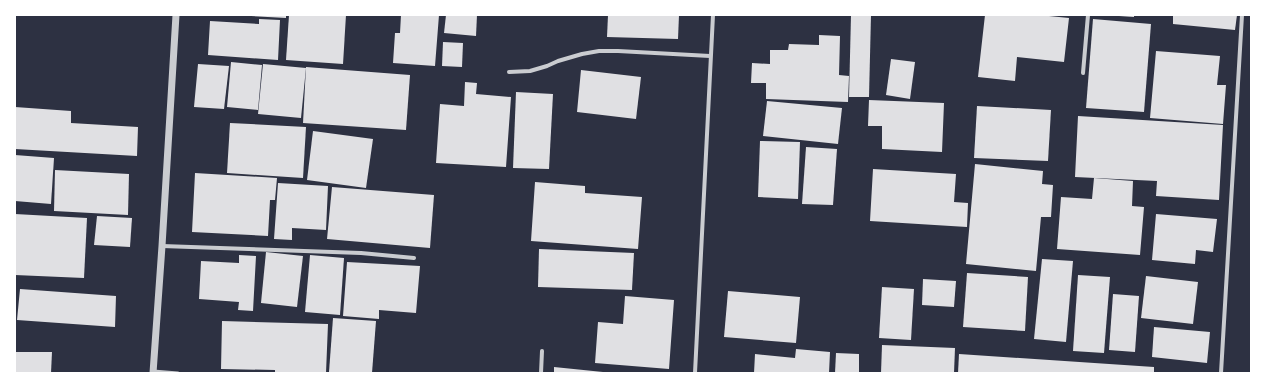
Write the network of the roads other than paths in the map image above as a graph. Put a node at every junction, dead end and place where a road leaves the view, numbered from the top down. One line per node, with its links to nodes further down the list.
1 (176, 15): 8 (street)
2 (713, 15): 5 (street)
3 (1088, 15): 7 (street)
4 (1242, 15): 15 (street)
5 (710, 56): 6 (street); 14 (street)
6 (509, 72)
7 (1083, 73)
8 (162, 246): 9 (street); 11 (street)
9 (414, 258)
10 (542, 351): 13 (street)
11 (153, 372): 12 (lane)
12 (178, 373)
13 (541, 373)
14 (695, 373)
15 (1221, 373)

